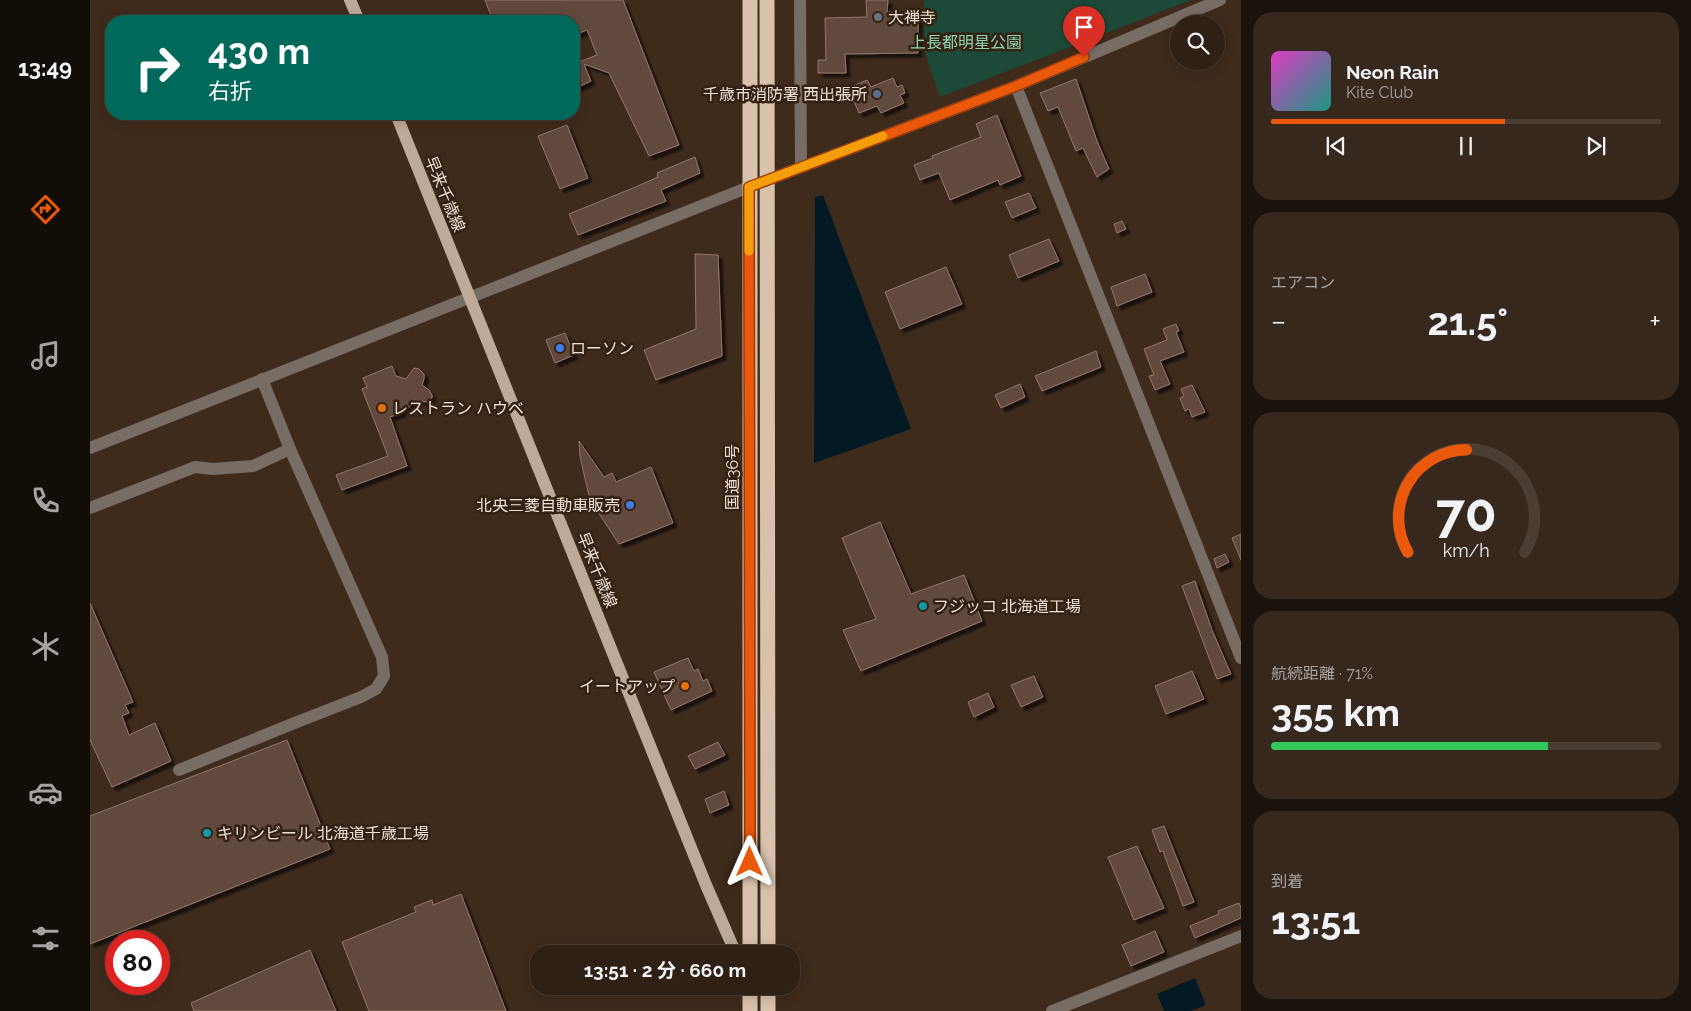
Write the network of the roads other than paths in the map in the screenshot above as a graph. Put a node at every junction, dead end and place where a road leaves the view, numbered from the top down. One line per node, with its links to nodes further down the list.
1 (350, 0): 6 (main road)
2 (750, 0): 11 (highway, 国道36号)
3 (767, 0): 10 (highway)
4 (800, 0): 9 (street)
5 (1220, 0): 7 (street)
6 (356, 15)
7 (1016, 86): 9 (street); 17 (street)
8 (398, 120): 12 (main road, 早来千歳線)
9 (801, 167): 10 (street)
10 (768, 180): 11 (street); 22 (highway)
11 (749, 187): 12 (street); 21 (highway, 国道36号)
12 (470, 298): 13 (street); 20 (main road, 早来千歳線)
13 (262, 379): 14 (street); 15 (street)
14 (90, 448)
15 (290, 449): 16 (street); 18 (street)
16 (90, 508)
17 (1241, 658)
18 (179, 770)
19 (1241, 936): 28 (street)
20 (732, 945)
21 (750, 945)
22 (768, 945)
23 (750, 995): 26 (highway)
24 (756, 995): 27 (main road)
25 (768, 995): 27 (highway)
26 (750, 1011)
27 (768, 1011)
28 (1052, 1011)

